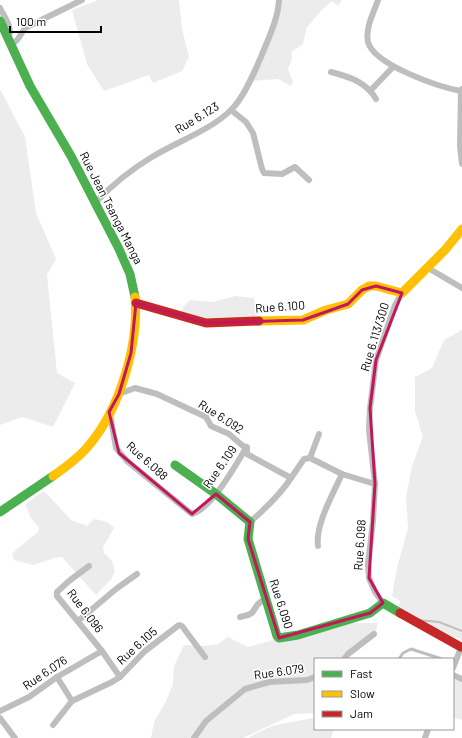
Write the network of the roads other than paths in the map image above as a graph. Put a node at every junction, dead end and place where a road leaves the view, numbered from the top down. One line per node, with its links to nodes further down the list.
1 (82, 0): 6 (street)
2 (279, 0): 12 (street, Rue 6.123)
3 (378, 0): 7 (street)
4 (0, 8): 6 (street)
5 (0, 21): 6 (street, Rue Jean Tsanga Manga)
6 (10, 41): 15 (street, Rue Jean Tsanga Manga)
7 (393, 67): 9 (street); 10 (street)
8 (331, 72): 9 (street)
9 (371, 90): 11 (street)
10 (461, 90): 13 (street)
11 (376, 99)
12 (231, 110): 14 (street); 15 (street, Rue 6.123)
13 (462, 164)
14 (309, 180)
15 (96, 202): 20 (street, Rue Jean Tsanga Manga)
16 (462, 230): 17 (street)
17 (428, 268): 18 (street); 19 (street)
18 (462, 288)
19 (402, 293): 20 (street, Rue 6.100); 29 (street, Rue 6.113/300)
20 (136, 302): 21 (street, Rue Jean Tsanga Manga)
21 (119, 394): 22 (street, Rue Jean Tsanga Manga); 24 (street, Rue 6.092)
22 (109, 412): 31 (street, Rue Jean Tsanga Manga); 32 (street, Rue 6.088)
23 (319, 434): 25 (street)
24 (247, 447): 28 (street, Rue 6.092); 30 (street, Rue 6.109)
25 (310, 458): 27 (street); 28 (street)
26 (175, 465): 30 (street)
27 (342, 474): 29 (street); 34 (street)
28 (291, 478): 33 (street)
29 (375, 484): 38 (street, Rue 6.098)
30 (216, 494): 32 (street, Rue 6.109); 33 (street)
31 (0, 512)
32 (192, 514)
33 (250, 522): 37 (street, Rue 6.090)
34 (318, 546)
35 (89, 566): 40 (street, Rue 6.096)
36 (137, 574): 40 (street)
37 (266, 598): 38 (street, Rue 6.090); 39 (street)
38 (383, 603): 42 (street)
39 (240, 617)
40 (78, 621): 43 (street, Rue 6.096)
41 (374, 634): 45 (street)
42 (462, 646): 48 (street)
43 (102, 651): 49 (street, Rue 6.096); 50 (street, Rue 6.076)
44 (204, 657): 49 (street, Rue 6.105)
45 (345, 658)
46 (400, 658): 47 (lane)
47 (439, 658)
48 (454, 665)
49 (120, 676): 52 (street, Rue 6.105)
50 (57, 677): 52 (street); 53 (street, Rue 6.076)
51 (314, 677): 57 (street, Rue 6.079)
52 (72, 701): 55 (street)
53 (0, 711)
54 (0, 718): 56 (street)
55 (53, 725)
56 (15, 738)
57 (194, 738)

